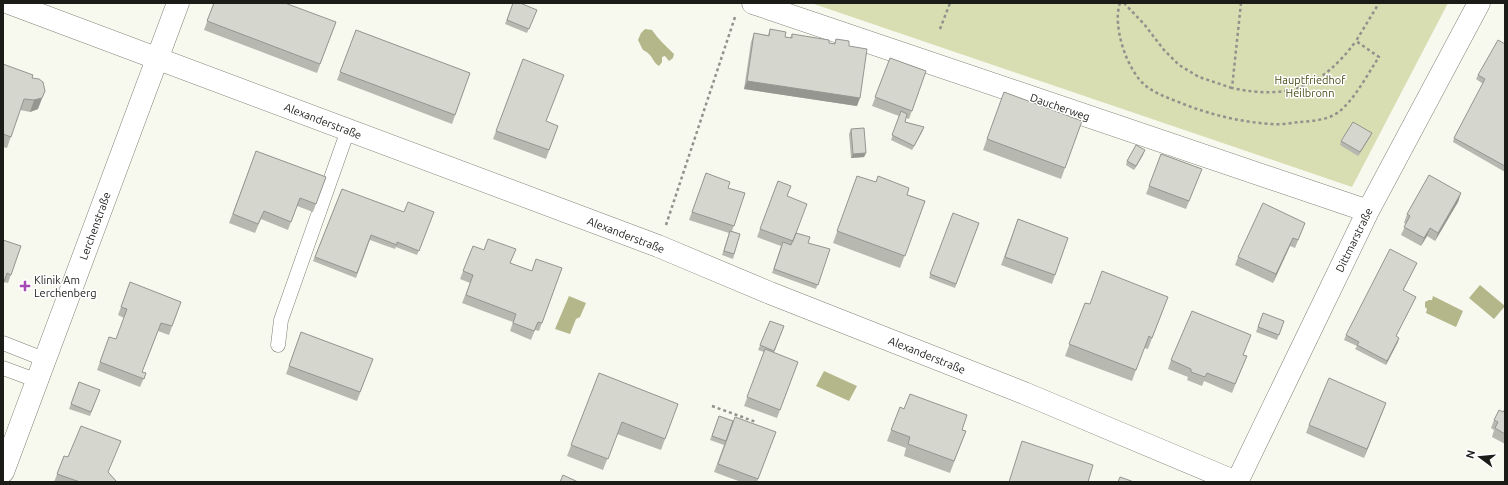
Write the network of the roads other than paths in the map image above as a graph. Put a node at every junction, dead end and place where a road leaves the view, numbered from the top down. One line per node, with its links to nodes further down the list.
1 (9, 3): 5 (street, Alexanderstraße)
2 (178, 3): 5 (street, Lerchenstraße)
3 (1479, 3): 7 (street, Dittmarstraße)
4 (745, 7): 7 (street, Daucherweg)
5 (157, 58): 6 (street, Alexanderstraße); 10 (street, Lerchenstraße)
6 (348, 130): 9 (lane); 14 (street, Alexanderstraße)
7 (1368, 211): 14 (street, Dittmarstraße)
8 (3, 343): 10 (lane)
9 (278, 345)
10 (46, 360): 12 (street, Lerchenstraße)
11 (3, 368): 12 (lane)
12 (38, 381): 13 (street, Lerchenstraße)
13 (3, 472)
14 (1236, 482)

